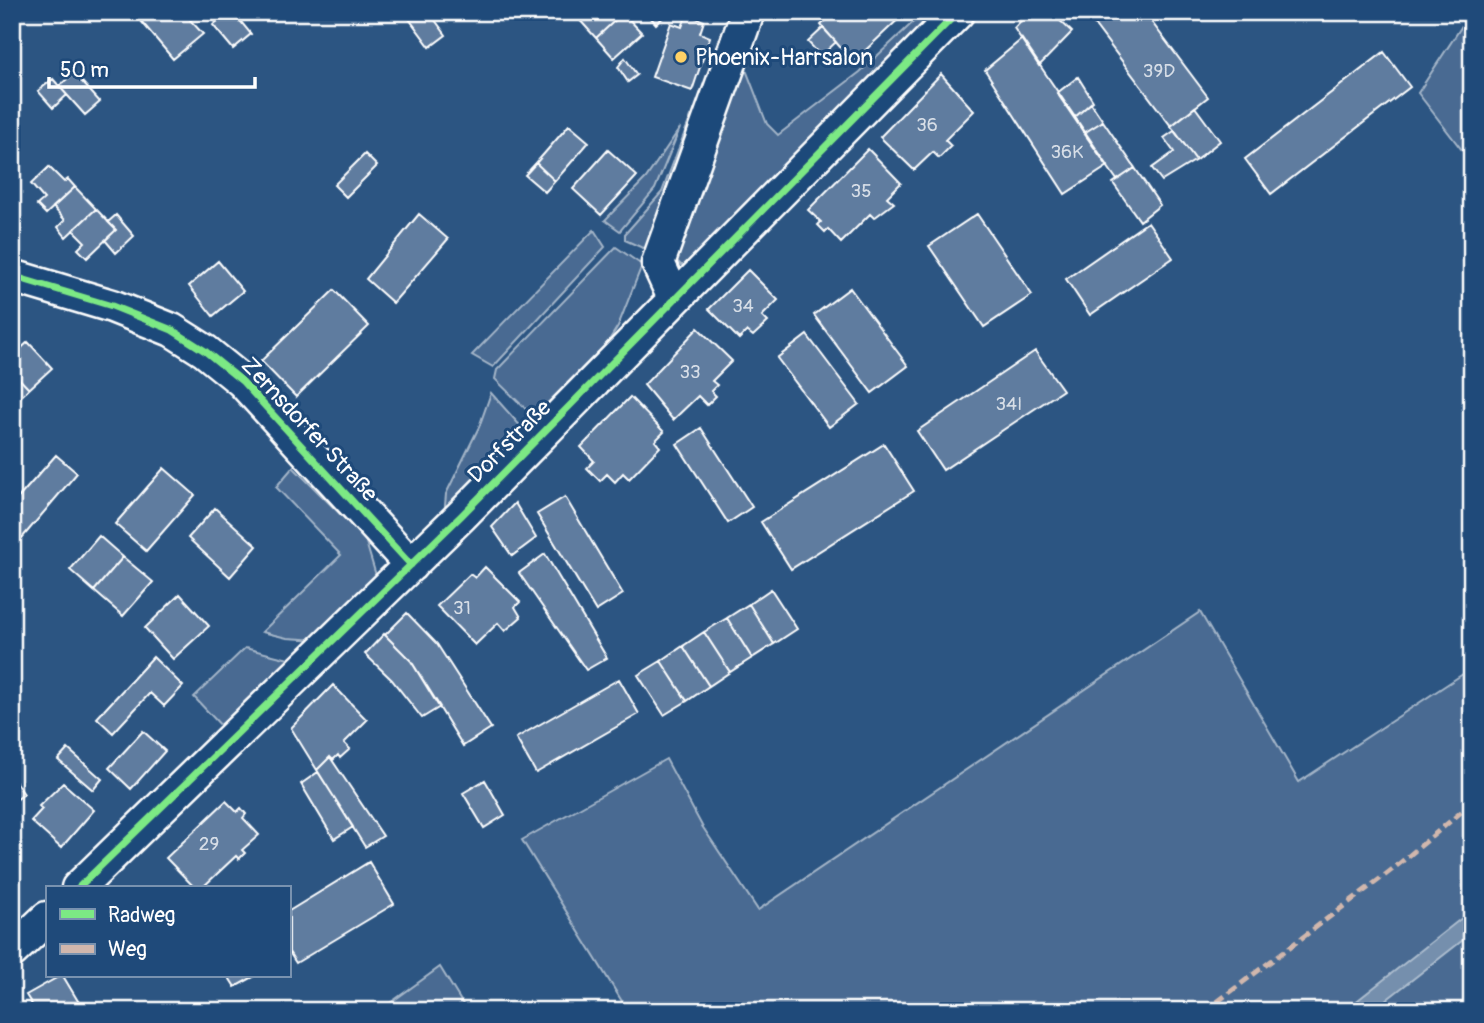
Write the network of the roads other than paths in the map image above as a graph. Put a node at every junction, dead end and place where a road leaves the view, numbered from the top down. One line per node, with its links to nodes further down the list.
1 (748, 12): 4 (street)
2 (958, 12): 4 (street, Dorfstraße)
3 (12, 276): 5 (street, Zernsdorfer Straße)
4 (674, 298): 5 (street, Dorfstraße)
5 (411, 565): 6 (street, Dorfstraße)
6 (80, 886)
7 (46, 919): 8 (street)
8 (12, 951)

